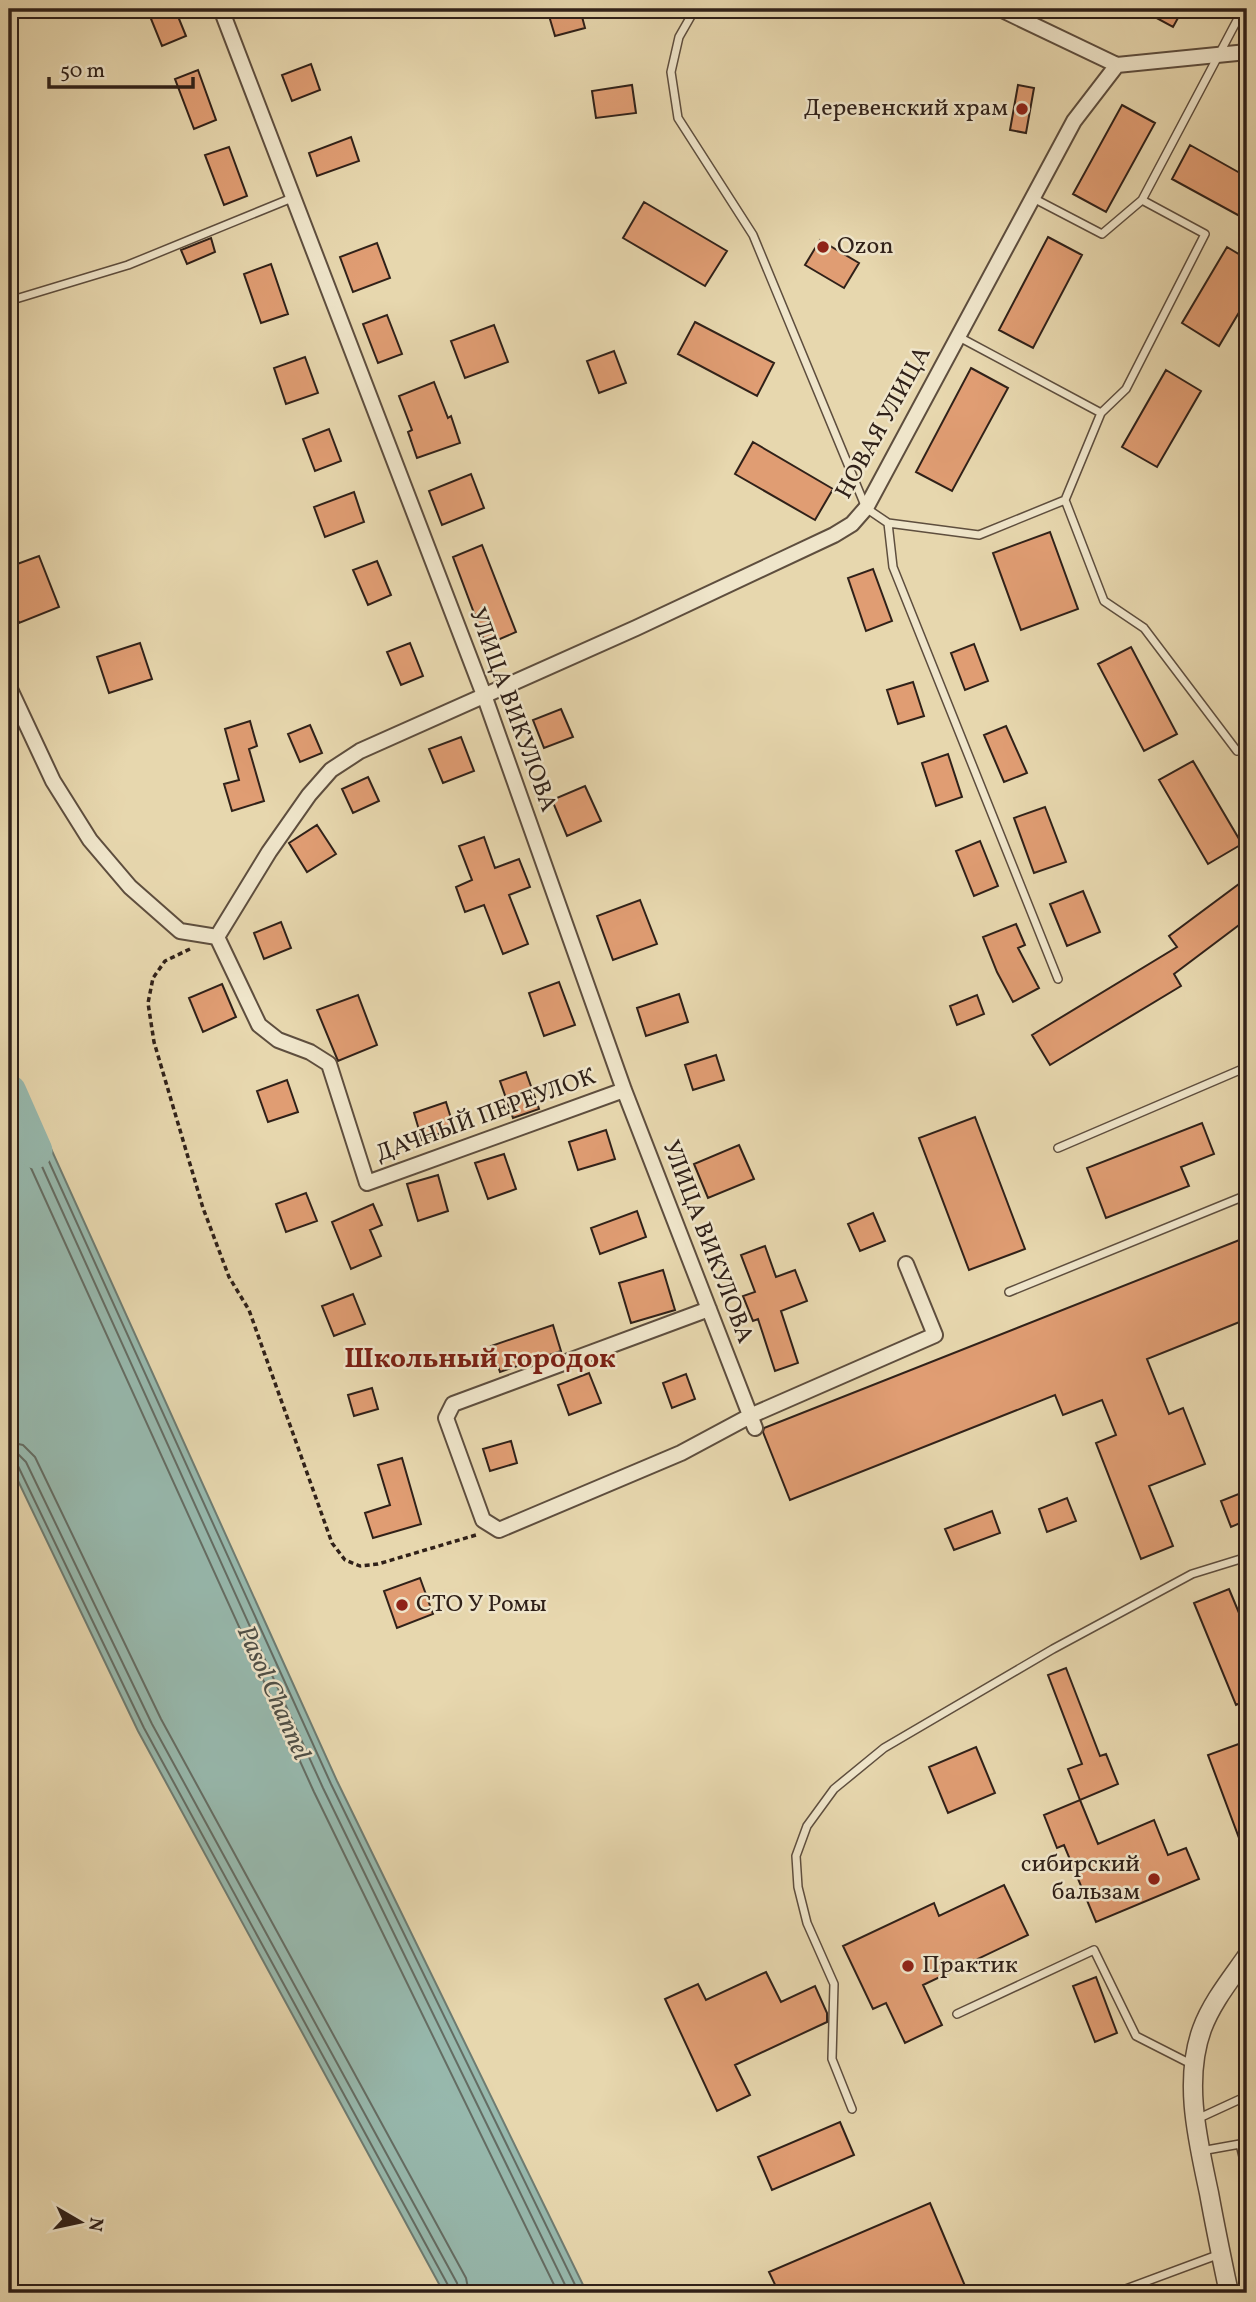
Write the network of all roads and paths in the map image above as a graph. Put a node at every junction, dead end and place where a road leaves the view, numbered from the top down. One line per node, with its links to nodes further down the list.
1 (221, 9): 8 (street, УЛИЦА ВИКУЛОВА)
2 (695, 9): 15 (lane)
3 (1000, 9): 7 (street)
4 (1243, 9): 6 (lane)
5 (1247, 52): 6 (street)
6 (1221, 55): 7 (street); 10 (lane)
7 (1117, 65): 9 (street, НОВАЯ УЛИЦА)
8 (292, 198): 11 (lane); 18 (street, УЛИЦА ВИКУЛОВА)
9 (1033, 198): 10 (lane); 12 (street, НОВАЯ УЛИЦА)
10 (1142, 200): 13 (lane)
11 (9, 301)
12 (958, 336): 13 (lane); 15 (street, НОВАЯ УЛИЦА)
13 (1101, 413): 14 (lane)
14 (1065, 500): 16 (lane); 19 (lane)
15 (866, 508): 16 (lane); 18 (street, НОВАЯ УЛИЦА)
16 (888, 523): 21 (lane)
17 (9, 687): 20 (street)
18 (484, 695): 20 (street); 23 (street, УЛИЦА ВИКУЛОВА)
19 (1237, 751)
20 (217, 937): 23 (street, ДАЧНЫЙ ПЕРЕУЛОК); 30 (path)
21 (1058, 979)
22 (1247, 1067): 24 (lane)
23 (624, 1090): 28 (street, УЛИЦА ВИКУЛОВА)
24 (1058, 1148)
25 (1247, 1195): 27 (lane)
26 (906, 1264): 29 (street)
27 (1009, 1292)
28 (709, 1309): 29 (street, УЛИЦА ВИКУЛОВА); 30 (street)
29 (752, 1422): 30 (street)
30 (499, 1530)
31 (1247, 1557): 36 (lane)
32 (1247, 1956): 34 (street)
33 (957, 2014): 34 (lane)
34 (1194, 2065): 37 (street)
35 (1247, 2096): 37 (lane)
36 (852, 2109)
37 (1196, 2120): 38 (street)
38 (1200, 2151): 39 (lane); 40 (street)
39 (1247, 2173)
40 (1221, 2254): 42 (lane); 43 (street)
41 (1247, 2290): 43 (lane)
42 (1115, 2293)
43 (1231, 2293)

